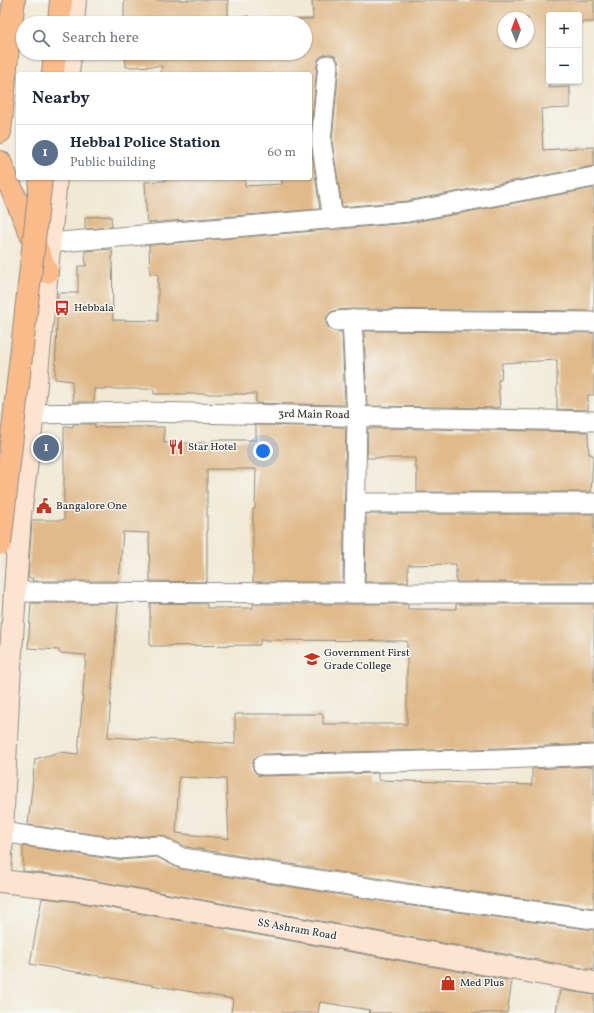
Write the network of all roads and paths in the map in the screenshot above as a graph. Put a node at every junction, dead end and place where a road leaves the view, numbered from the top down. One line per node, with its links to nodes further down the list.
1 (14, 0): 11 (highway)
2 (61, 0): 4 (highway)
3 (75, 0): 5 (street)
4 (60, 16)
5 (74, 16)
6 (55, 60): 9 (highway)
7 (69, 60): 10 (street)
8 (328, 65): 16 (street)
9 (53, 72)
10 (68, 72)
11 (0, 132)
12 (0, 162): 18 (highway)
13 (594, 177): 16 (street)
14 (41, 180): 25 (highway, bridge)
15 (56, 180): 17 (street)
16 (332, 219): 17 (street)
17 (50, 243): 18 (street)
18 (47, 272): 20 (street)
19 (594, 322): 21 (street)
20 (33, 414): 21 (street, 3rd Main Road); 26 (street)
21 (357, 416): 22 (street, 3rd Main Road); 23 (street)
22 (594, 421)
23 (356, 503): 24 (street); 27 (street)
24 (594, 503)
25 (0, 544)
26 (15, 592): 27 (street); 31 (street)
27 (354, 593): 28 (street)
28 (594, 593)
29 (594, 755): 30 (street)
30 (263, 765)
31 (1, 832): 32 (street); 34 (street)
32 (0, 876)
33 (0, 881): 35 (street, SS Ashram Road)
34 (594, 919)
35 (594, 983)

